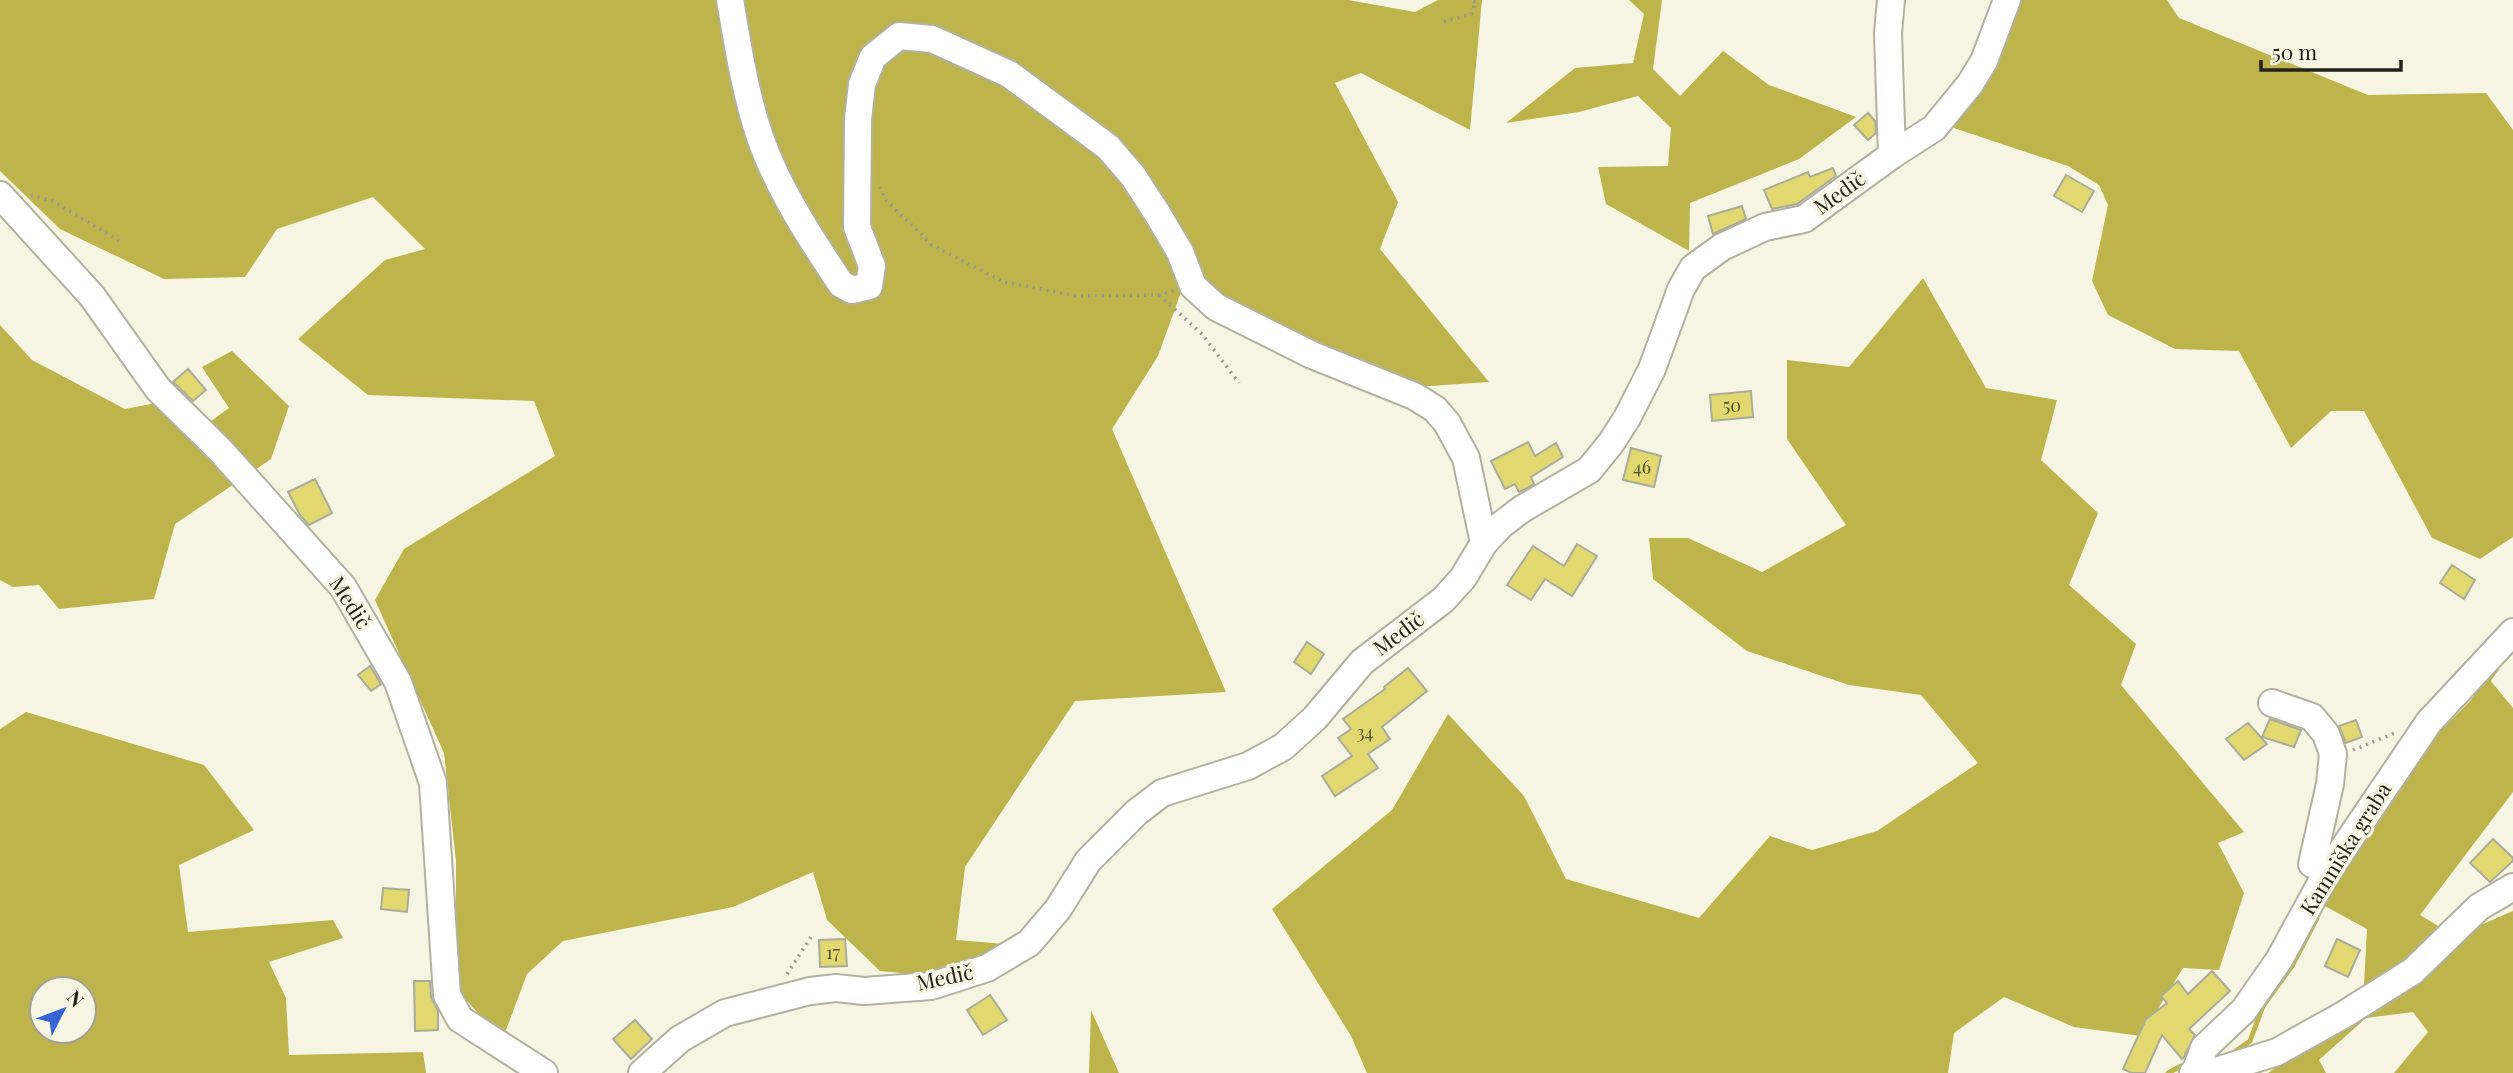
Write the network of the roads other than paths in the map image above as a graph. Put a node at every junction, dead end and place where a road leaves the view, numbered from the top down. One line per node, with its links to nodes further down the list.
1 (730, 0): 6 (street)
2 (1891, 0): 4 (street)
3 (2007, 0): 4 (street, Medič)
4 (1892, 155): 6 (street, Medič)
5 (0, 195): 12 (street, Medič)
6 (1483, 543): 13 (street, Medič)
7 (2513, 632): 9 (street, Kamniška graba)
8 (2272, 702): 9 (street)
9 (2329, 869): 11 (street, Kamniška graba)
10 (2513, 887): 11 (street)
11 (2201, 1066)
12 (544, 1073)
13 (642, 1073)

